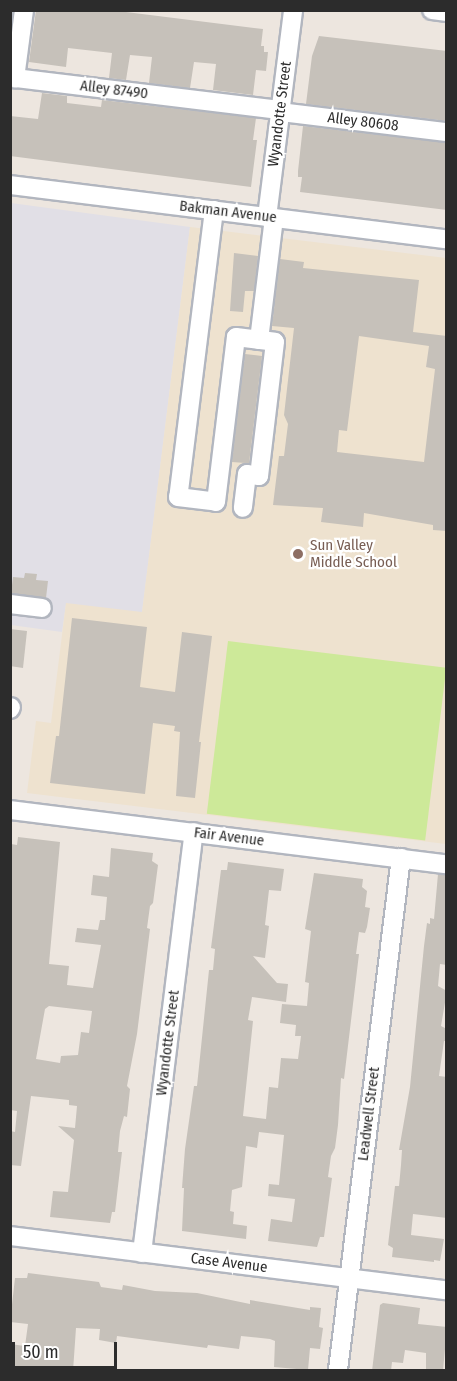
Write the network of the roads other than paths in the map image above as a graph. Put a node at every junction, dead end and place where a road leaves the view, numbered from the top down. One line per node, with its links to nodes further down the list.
1 (24, 10): 5 (street, Alley 87490)
2 (293, 10): 6 (street, Wyandotte Street)
3 (432, 10): 4 (street)
4 (447, 12)
5 (13, 78): 6 (street, Alley 87490)
6 (280, 111): 7 (street, Alley 80608); 10 (street, Wyandotte Street)
7 (447, 132)
8 (10, 185): 9 (street, Bakman Avenue)
9 (214, 210): 10 (street, Bakman Avenue); 12 (street)
10 (271, 217): 11 (street, Bakman Avenue); 12 (street, Wyandotte Street)
11 (447, 239)
12 (259, 340): 13 (street)
13 (243, 508)
14 (10, 604): 15 (street)
15 (42, 608)
16 (10, 810): 17 (street, Fair Avenue)
17 (194, 832): 18 (street, Fair Avenue); 21 (street, Wyandotte Street)
18 (401, 858): 19 (street, Fair Avenue); 22 (street, Leadwell Street)
19 (447, 864)
20 (10, 1236): 21 (street, Case Avenue)
21 (142, 1253): 22 (street, Case Avenue)
22 (349, 1277): 23 (street, Case Avenue); 24 (street, Leadwell Street)
23 (447, 1290)
24 (338, 1371)

